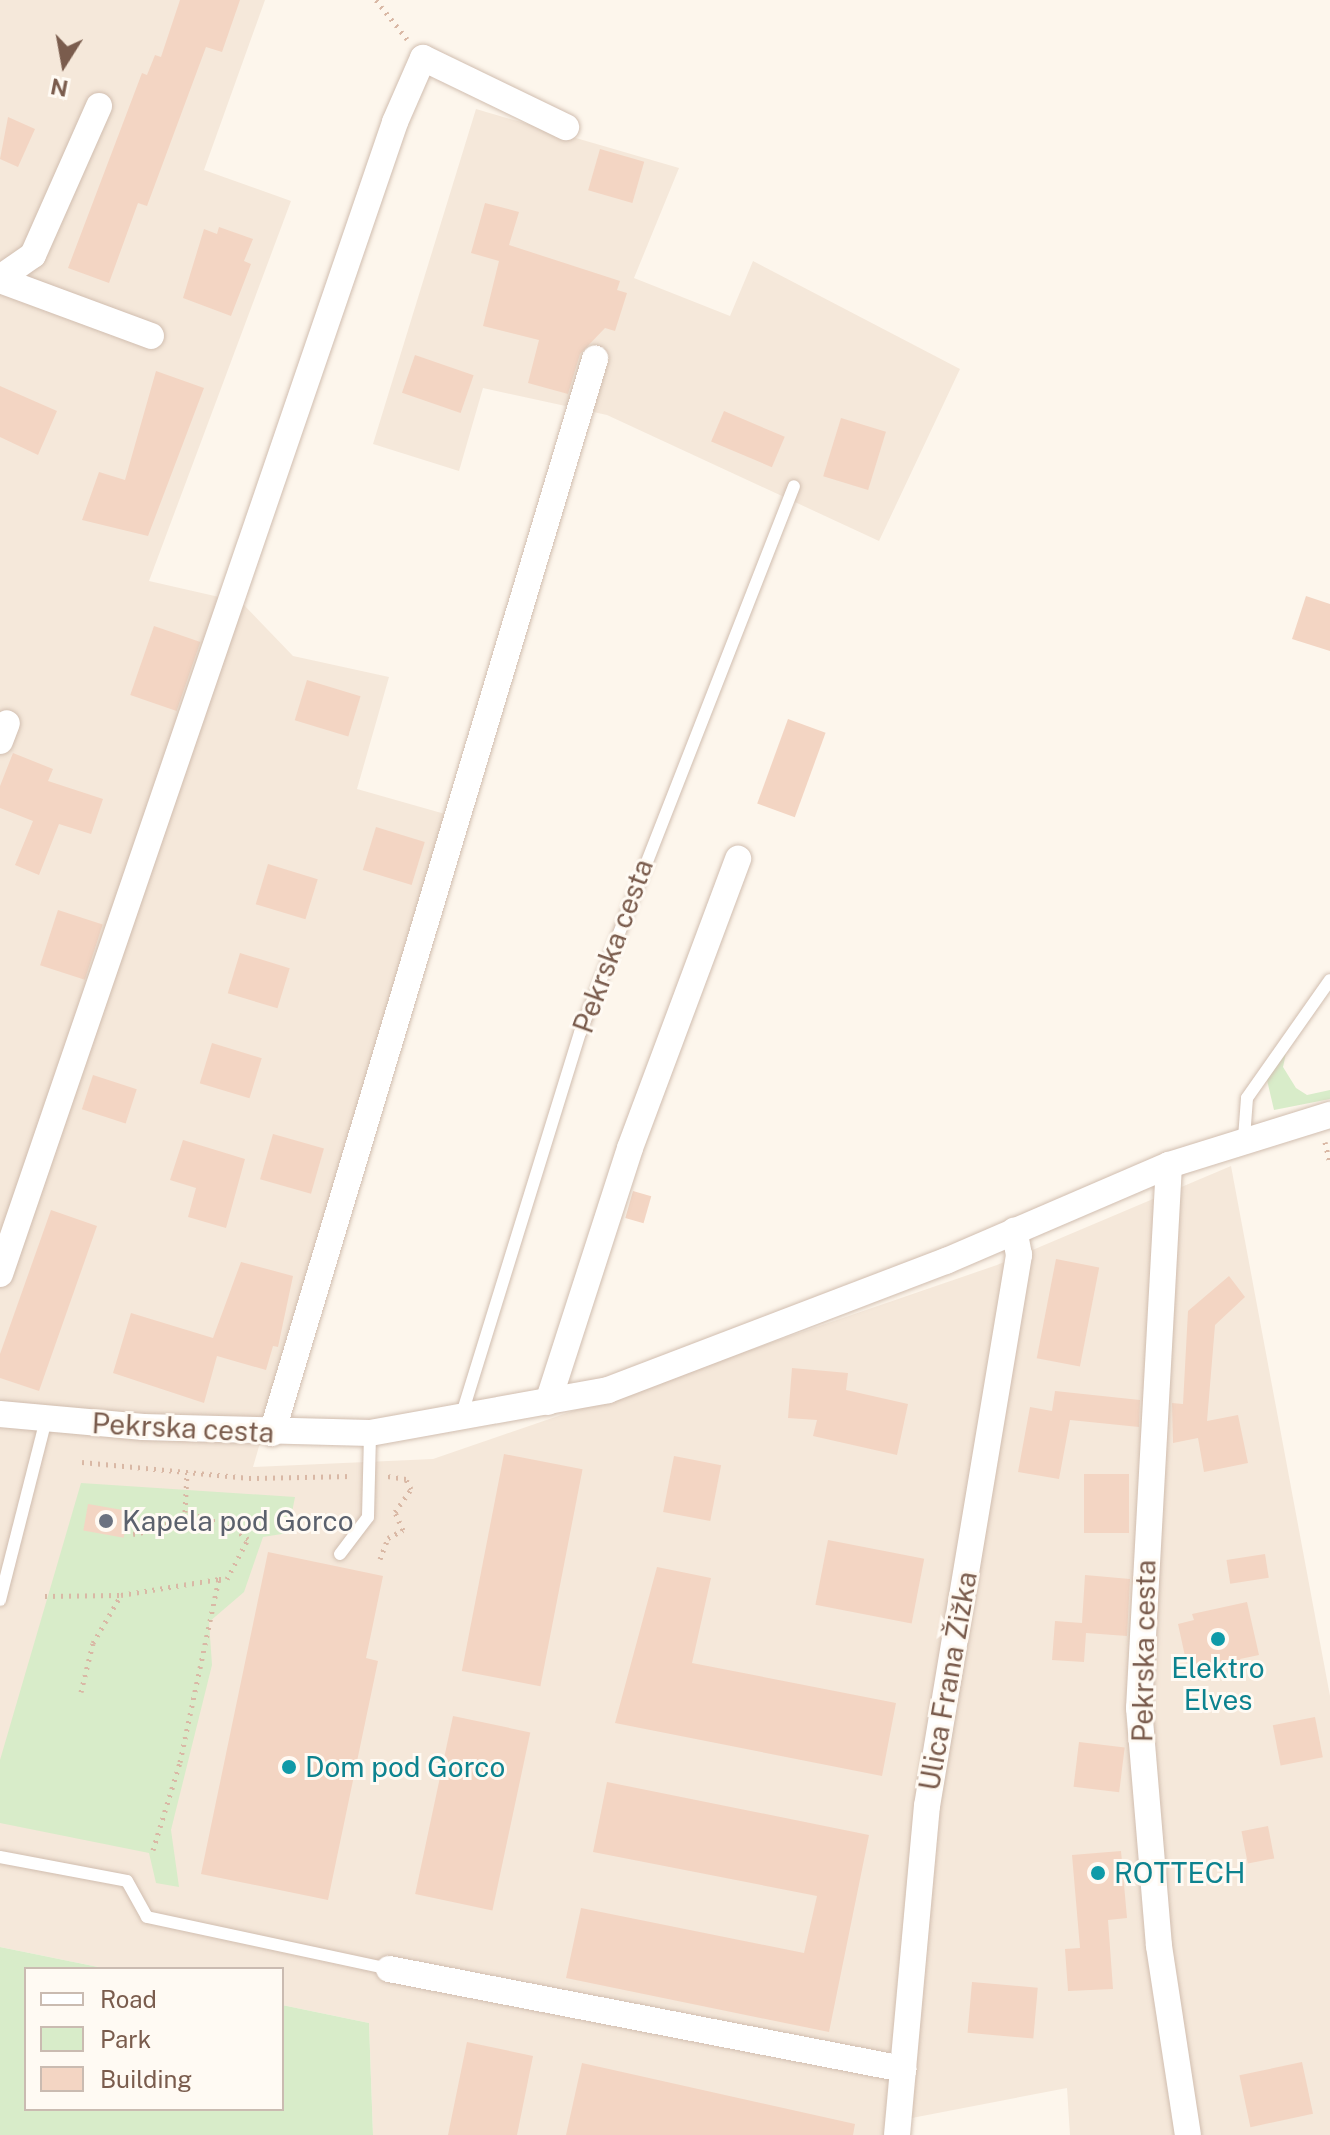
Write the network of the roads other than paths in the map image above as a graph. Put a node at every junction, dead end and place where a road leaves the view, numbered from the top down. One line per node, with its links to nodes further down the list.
1 (99, 106): 3 (street)
2 (566, 127): 13 (street)
3 (0, 279): 4 (street)
4 (151, 336)
5 (595, 359): 18 (street)
6 (794, 486): 16 (lane, Pekrska cesta)
7 (738, 859): 14 (street)
8 (1330, 980): 10 (lane)
9 (1330, 1115): 10 (street, Pekrska cesta)
10 (1244, 1138): 11 (street, Pekrska cesta)
11 (1169, 1165): 12 (street, Pekrska cesta); 26 (street, Pekrska cesta)
12 (1014, 1230): 14 (street, Pekrska cesta); 24 (street, Ulica Frana Žižka)
13 (0, 1274)
14 (548, 1402): 16 (street, Pekrska cesta)
15 (0, 1414): 17 (street, Pekrska cesta)
16 (461, 1417): 19 (street, Pekrska cesta)
17 (46, 1419): 18 (street, Pekrska cesta); 21 (lane)
18 (272, 1433): 19 (street, Pekrska cesta)
19 (370, 1433): 20 (lane)
20 (340, 1554)
21 (0, 1600)
22 (0, 1857): 23 (lane)
23 (389, 1969): 24 (street)
24 (903, 2069): 25 (street, Ulica Frana Žižka)
25 (897, 2135)
26 (1188, 2135)

